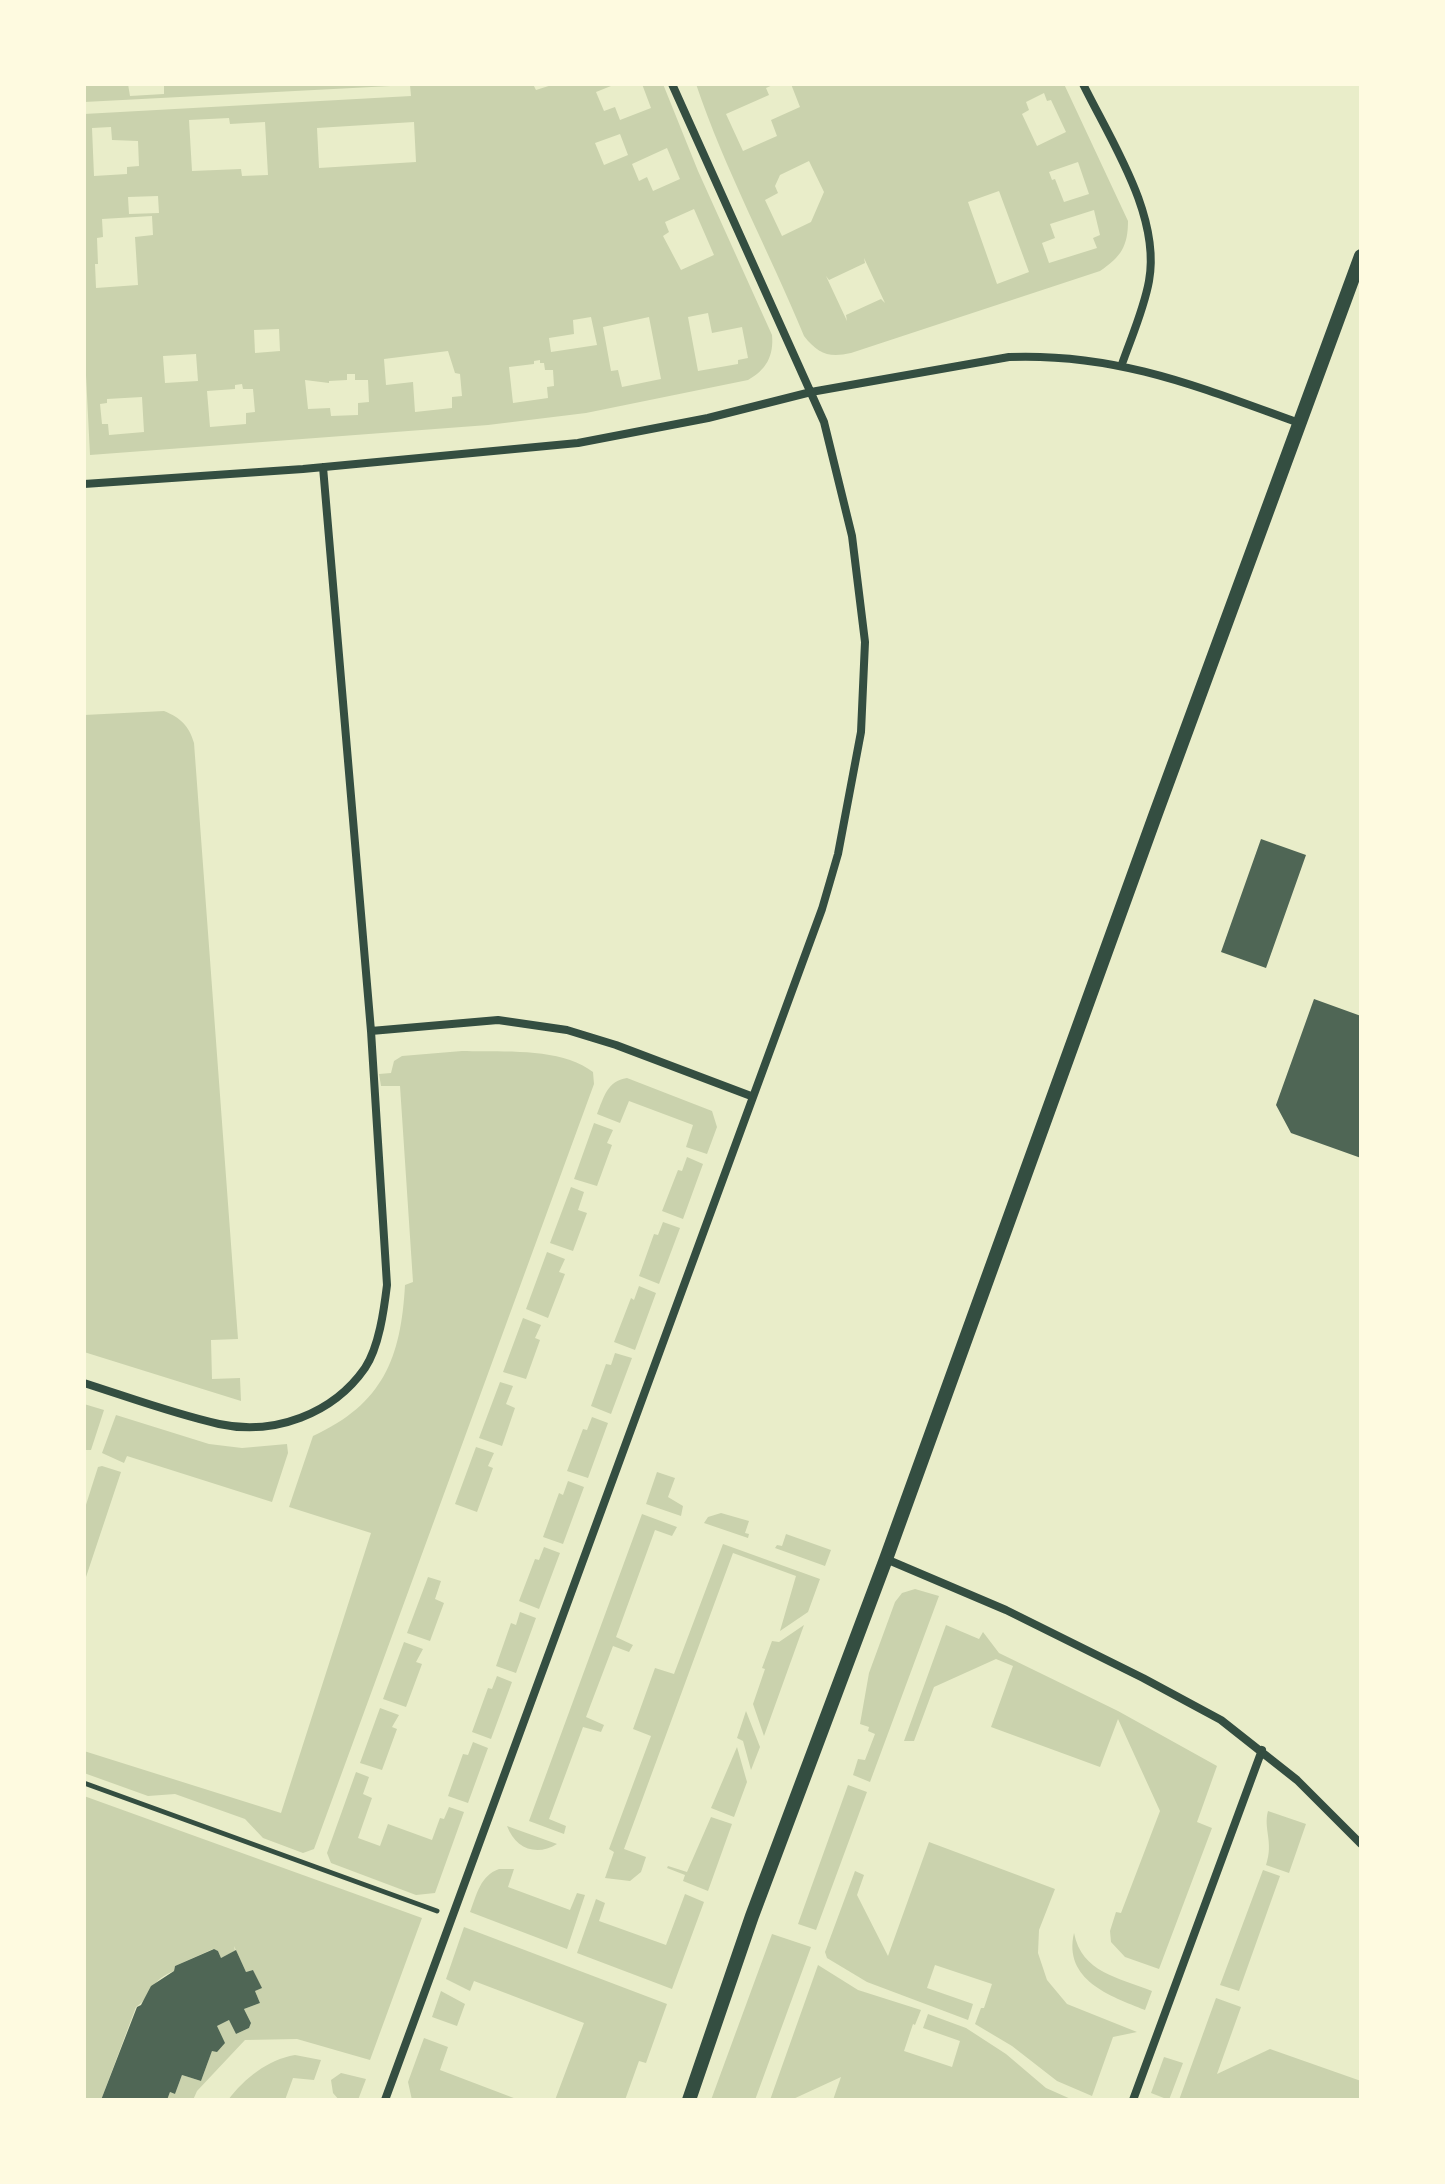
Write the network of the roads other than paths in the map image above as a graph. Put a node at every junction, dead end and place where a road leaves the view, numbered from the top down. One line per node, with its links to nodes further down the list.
1 (672, 84): 5 (street)
2 (1083, 84): 4 (street)
3 (1361, 256): 6 (street)
4 (1122, 364): 5 (street); 6 (street)
5 (811, 392): 7 (street); 10 (street)
6 (1299, 423): 12 (street)
7 (323, 467): 8 (street); 9 (street)
8 (84, 484)
9 (371, 1031): 10 (street); 11 (street)
10 (751, 1096): 15 (street)
11 (84, 1383)
12 (886, 1559): 13 (street); 16 (street)
13 (1262, 1750): 14 (street); 17 (street)
14 (1361, 1844)
15 (385, 2100)
16 (689, 2100)
17 (1133, 2100)

